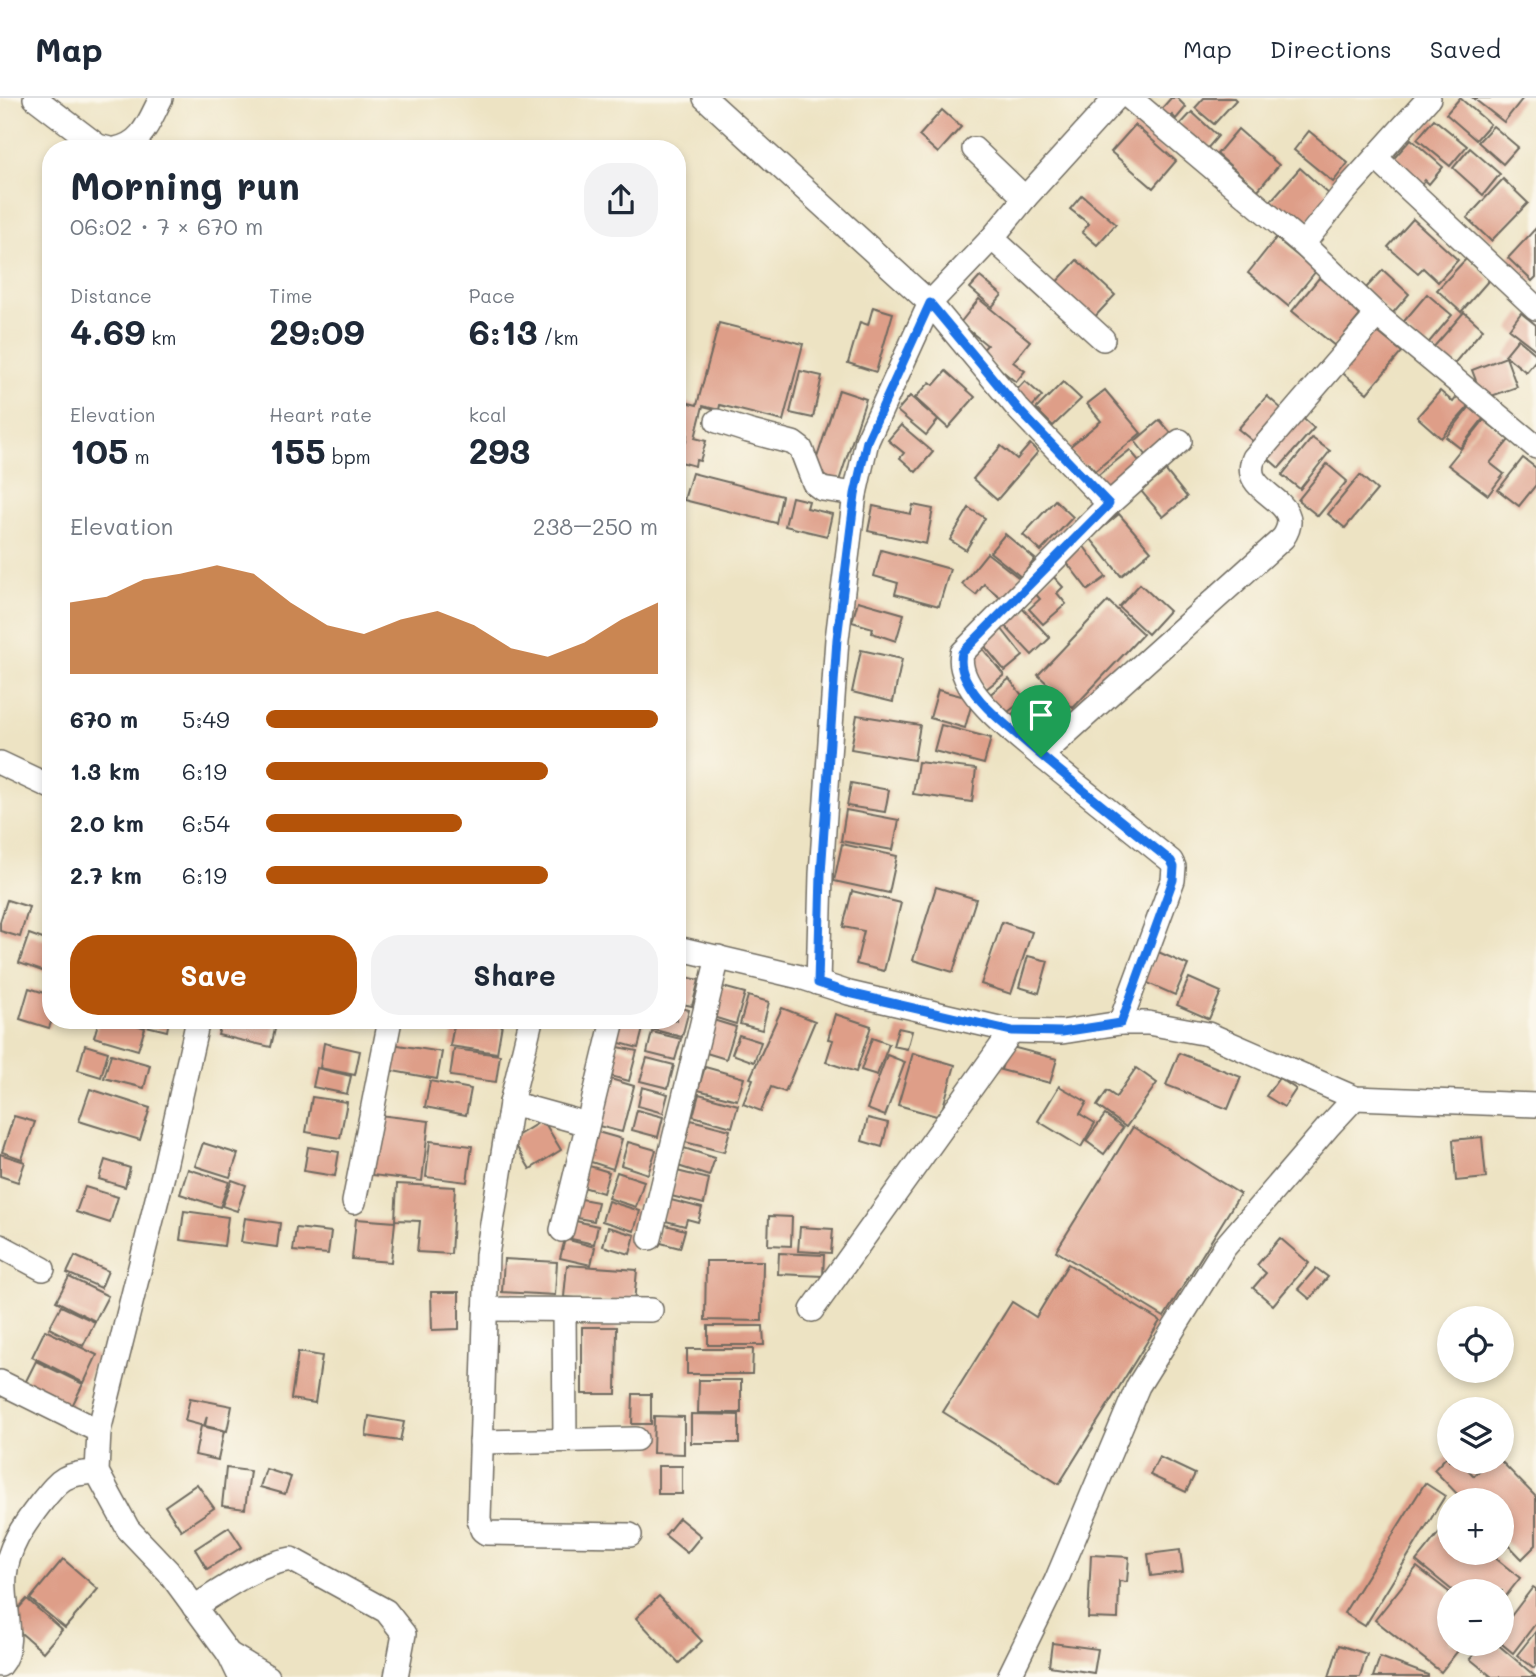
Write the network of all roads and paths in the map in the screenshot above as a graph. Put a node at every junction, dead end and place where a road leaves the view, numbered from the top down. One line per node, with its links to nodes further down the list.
1 (35, 98): 7 (street)
2 (161, 98): 8 (street)
3 (705, 98): 14 (street)
4 (1116, 98): 11 (street)
5 (1130, 98): 13 (street)
6 (1429, 98): 10 (street)
7 (90, 140)
8 (137, 140)
9 (974, 149): 11 (street)
10 (1376, 158): 13 (street); 15 (street)
11 (1025, 198): 12 (street)
12 (992, 239): 14 (street); 17 (street)
13 (1303, 244): 16 (street)
14 (930, 303): 21 (street); 22 (street)
15 (1536, 308)
16 (1377, 315): 20 (street); 23 (street)
17 (1103, 339)
18 (718, 421): 21 (street)
19 (1180, 441): 22 (street)
20 (1536, 447)
21 (855, 494): 28 (street)
22 (1109, 504): 23 (street)
23 (1041, 757): 29 (street)
24 (0, 763): 25 (street)
25 (42, 783)
26 (686, 950): 27 (street)
27 (718, 957): 28 (street); 41 (street)
28 (818, 983): 34 (street)
29 (1121, 1023): 34 (street); 35 (street)
30 (196, 1029): 49 (street)
31 (388, 1029): 39 (street)
32 (529, 1029): 36 (street)
33 (611, 1029): 38 (street)
34 (1012, 1031): 46 (street)
35 (1355, 1098): 37 (street); 61 (street)
36 (511, 1103): 38 (street); 44 (street)
37 (1536, 1105)
38 (587, 1124): 40 (street)
39 (354, 1202)
40 (562, 1230)
41 (650, 1238)
42 (0, 1246): 43 (street)
43 (43, 1269)
44 (485, 1309): 47 (street); 52 (street)
45 (651, 1310): 47 (street)
46 (812, 1310)
47 (564, 1311): 51 (street)
48 (0, 1382): 49 (street)
49 (99, 1431): 53 (street)
50 (636, 1439): 51 (street)
51 (565, 1440): 52 (street)
52 (481, 1442): 54 (street)
53 (97, 1472): 55 (street); 57 (street)
54 (630, 1535)
55 (194, 1606): 56 (street); 60 (street)
56 (229, 1654): 58 (street); 59 (street)
57 (0, 1665)
58 (240, 1677)
59 (268, 1677)
60 (396, 1677)
61 (1009, 1677)

